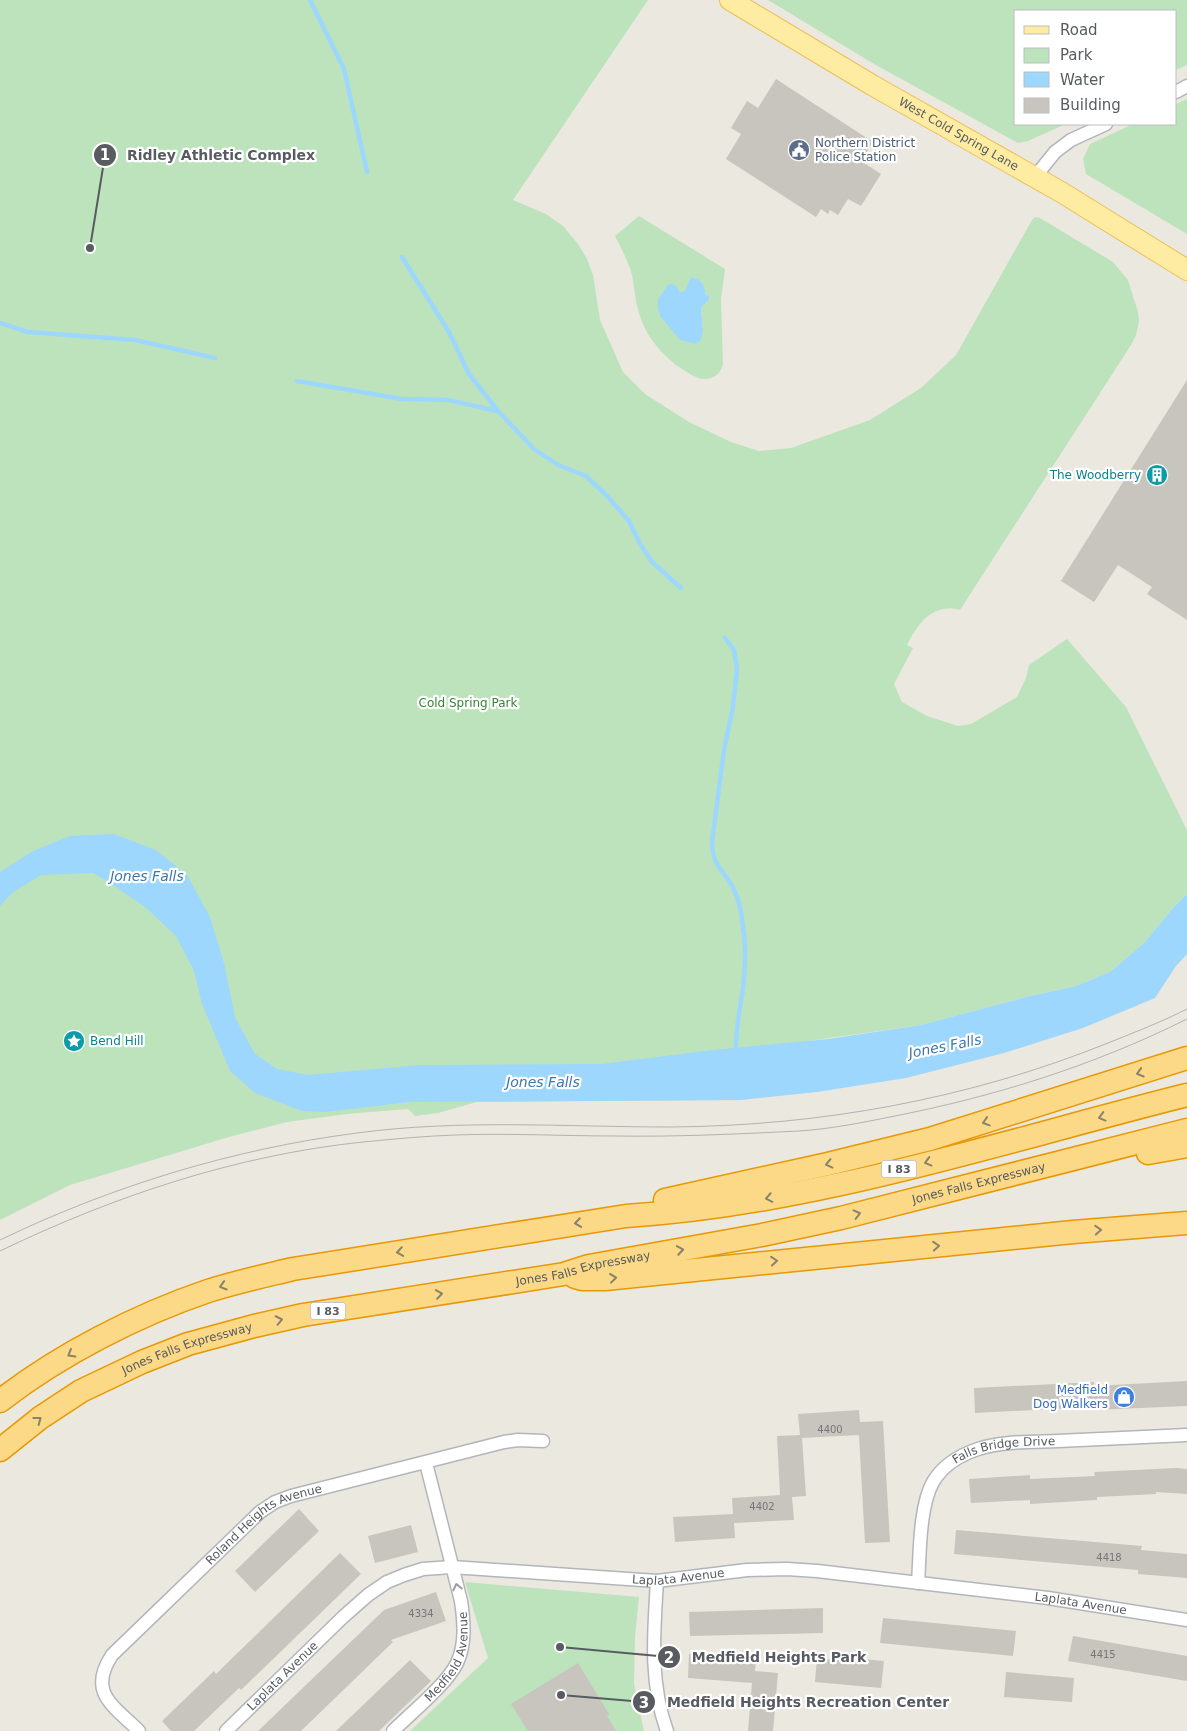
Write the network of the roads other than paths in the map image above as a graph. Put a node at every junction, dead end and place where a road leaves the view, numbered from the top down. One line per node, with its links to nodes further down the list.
1 (730, 0): 3 (main road, West Cold Spring Lane)
2 (1104, 125): 3 (street)
3 (1035, 177): 4 (main road, West Cold Spring Lane)
4 (1187, 270)
5 (1187, 1058): 10 (highway, one-way to 10)
6 (1187, 1095): 10 (highway, I 83, one-way to 10)
7 (1187, 1130): 9 (highway, Jones Falls Expressway / I 83)
8 (1187, 1146): 9 (highway)
9 (1004, 1177): 12 (highway, Jones Falls Expressway / I 83, one-way to 9)
10 (626, 1216): 13 (highway, I 83, one-way to 13)
11 (1187, 1223): 12 (highway, one-way to 11)
12 (564, 1274): 16 (highway, Jones Falls Expressway / I 83, one-way to 12)
13 (0, 1401)
14 (1187, 1435): 20 (street, Falls Bridge Drive)
15 (543, 1441): 17 (street, Roland Heights Avenue)
16 (0, 1450)
17 (426, 1463): 18 (street, Medfield Avenue); 22 (street, Roland Heights Avenue)
18 (452, 1566): 19 (street, Laplata Avenue); 23 (street, Laplata Avenue); 24 (street, Medfield Avenue, one-way to 18)
19 (657, 1580): 20 (street, Laplata Avenue); 25 (street)
20 (918, 1583): 21 (street, Laplata Avenue)
21 (1187, 1620)
22 (139, 1731)
23 (226, 1731)
24 (393, 1731)
25 (667, 1731)

